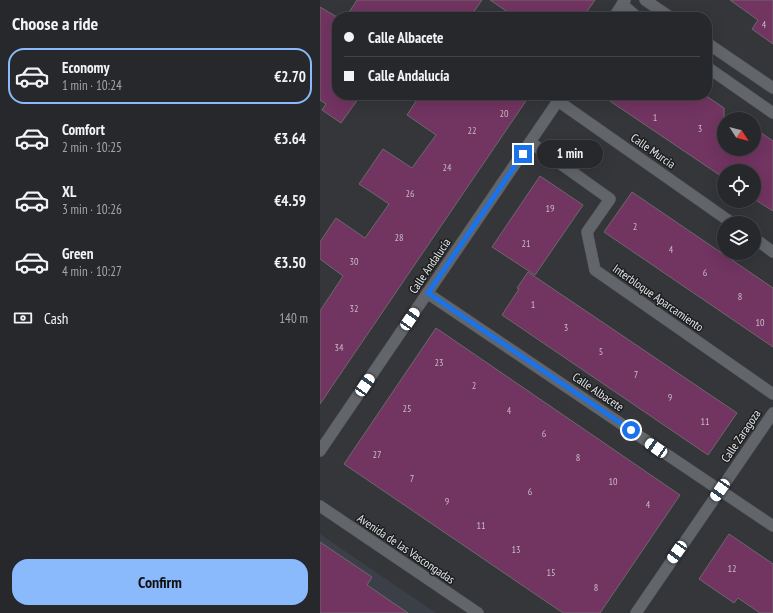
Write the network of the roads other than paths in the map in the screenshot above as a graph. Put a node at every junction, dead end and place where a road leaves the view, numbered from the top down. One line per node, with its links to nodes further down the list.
1 (645, 0): 5 (street)
2 (624, 2): 3 (street); 4 (street)
3 (617, 12)
4 (633, 12)
5 (663, 12)
6 (712, 46): 8 (street)
7 (712, 70): 11 (street)
8 (773, 88)
9 (559, 100): 12 (street, Calle Andalucía)
10 (563, 100): 13 (street, Calle Murcia)
11 (773, 113)
12 (530, 142): 16 (street, Calle Andalucía); 17 (street, Interbloque Aparcamiento)
13 (722, 216)
14 (761, 243): 15 (street)
15 (773, 252)
16 (428, 293): 19 (street, Calle Andalucía); 20 (street, Calle Albacete)
17 (773, 394)
18 (773, 413): 20 (street, Calle Zaragoza)
19 (320, 451)
20 (720, 490): 22 (street, Calle Albacete); 24 (street, Calle Zaragoza)
21 (320, 506): 23 (street, Avenida de las Vascongadas)
22 (773, 526)
23 (478, 613)
24 (636, 613)

